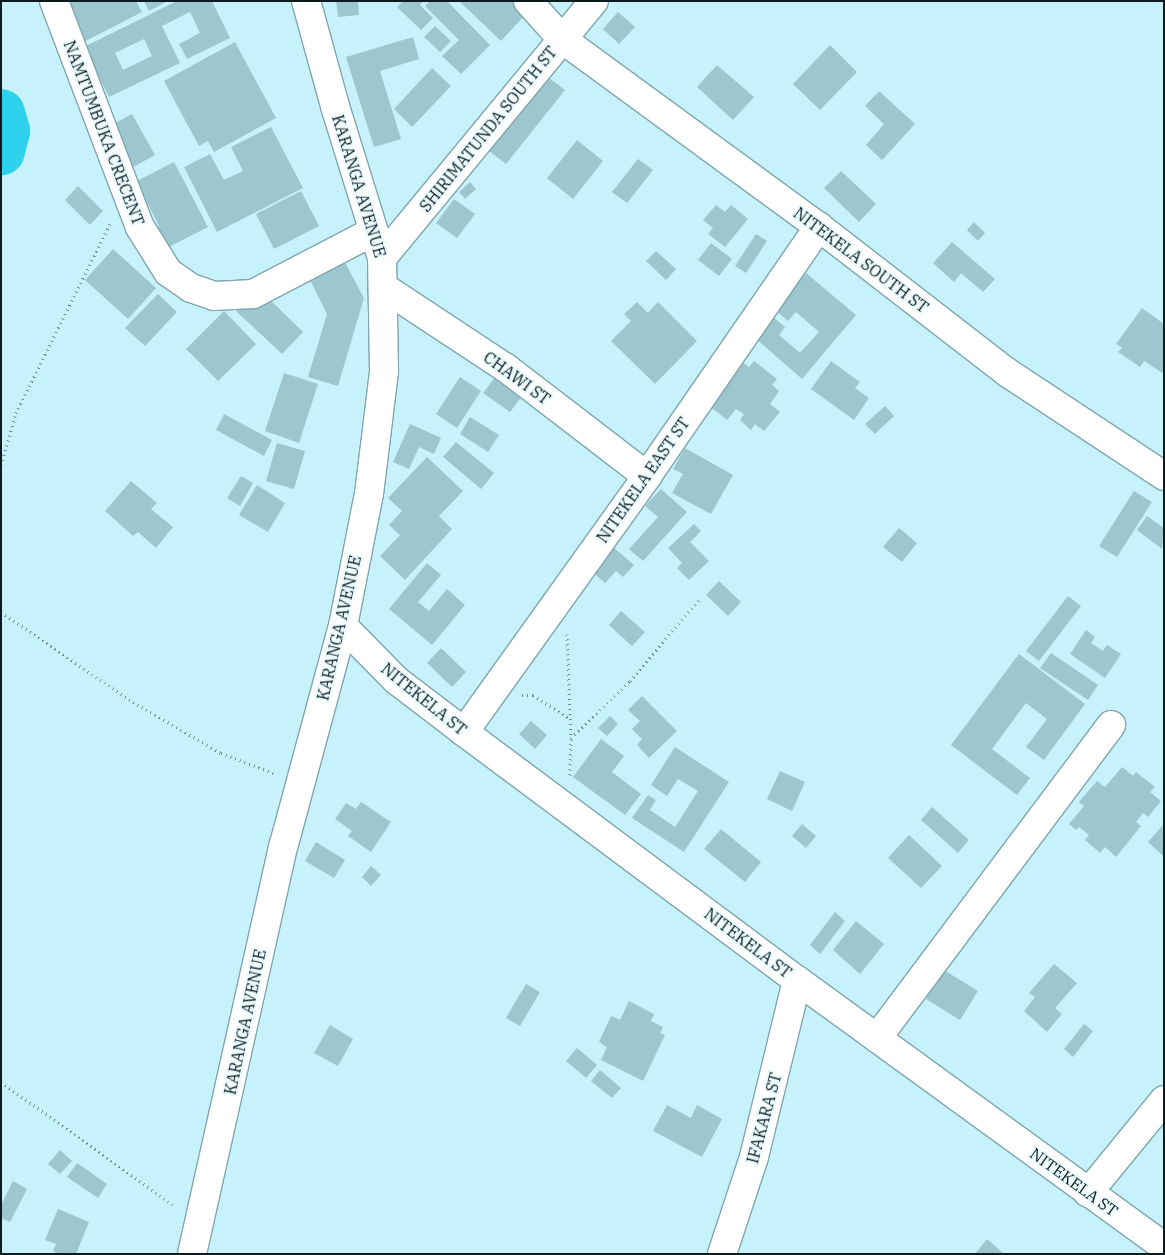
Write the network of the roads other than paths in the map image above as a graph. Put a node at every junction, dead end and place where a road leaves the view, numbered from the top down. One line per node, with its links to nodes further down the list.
1 (54, 1): 7 (street, NAMTUMBUKA CRECENT)
2 (306, 1): 7 (street, KARANGA AVENUE)
3 (528, 1): 5 (street, NITEKELA SOUTH ST)
4 (594, 1): 5 (street, SHIRIMATUNDA SOUTH ST)
5 (562, 39): 6 (street, NITEKELA SOUTH ST); 8 (street, SHIRIMATUNDA SOUTH ST)
6 (819, 226): 10 (street, NITEKELA EAST ST); 11 (street, NITEKELA SOUTH ST)
7 (374, 231): 8 (street, KARANGA AVENUE)
8 (382, 258): 9 (street, KARANGA AVENUE)
9 (383, 287): 10 (street, CHAWI ST); 12 (street, KARANGA AVENUE)
10 (647, 476): 14 (street, NITEKELA EAST ST)
11 (1164, 476)
12 (343, 626): 14 (street, NITEKELA ST); 20 (street, KARANGA AVENUE)
13 (1111, 725): 16 (street)
14 (464, 732): 15 (street, NITEKELA ST)
15 (798, 980): 16 (street, NITEKELA ST); 21 (street, IFAKARA ST)
16 (877, 1038): 18 (street, NITEKELA ST)
17 (1164, 1100): 18 (street)
18 (1088, 1193): 19 (street, NITEKELA ST)
19 (1164, 1247)
20 (192, 1254)
21 (722, 1254)

